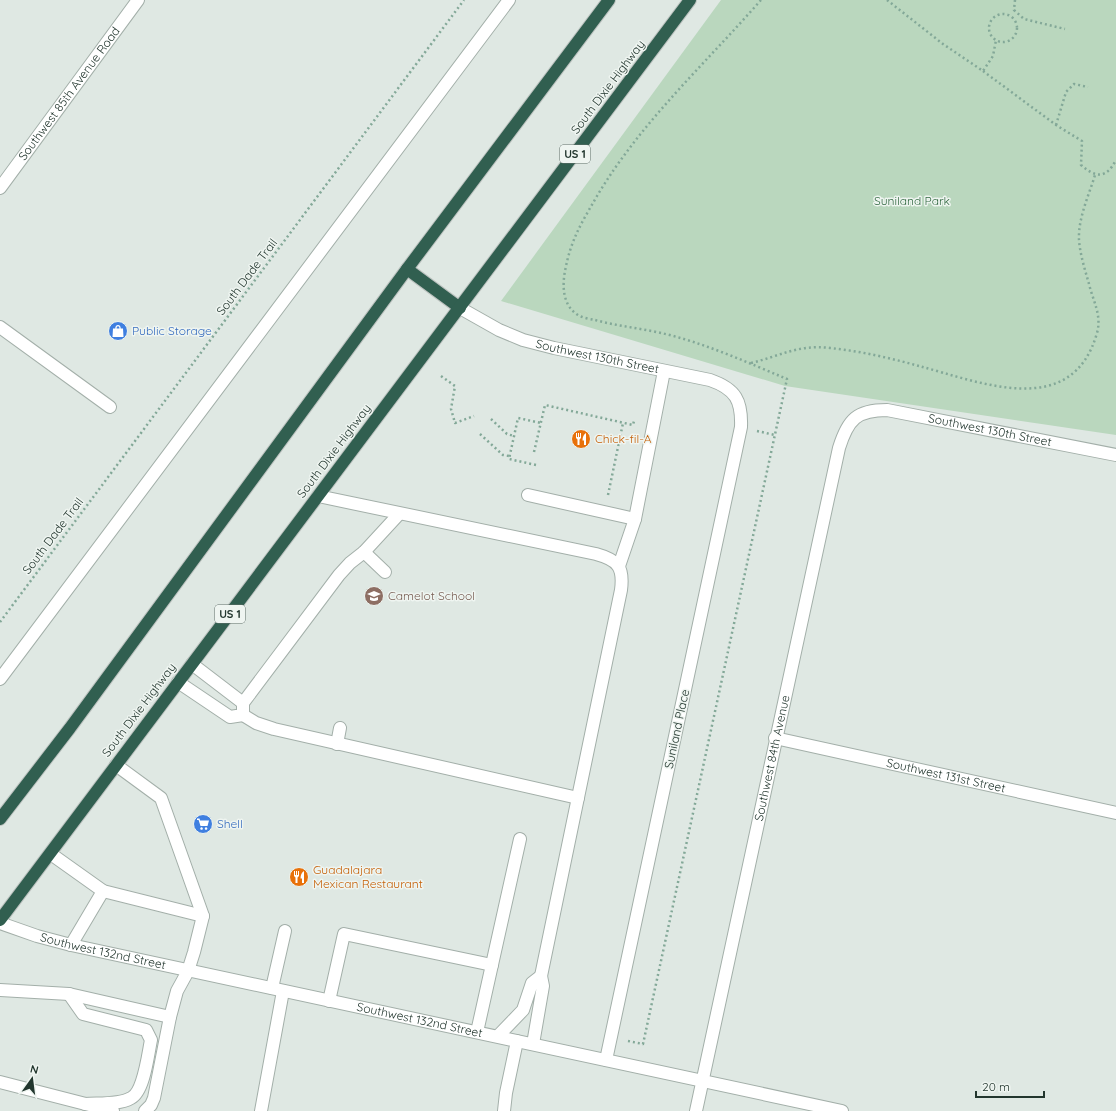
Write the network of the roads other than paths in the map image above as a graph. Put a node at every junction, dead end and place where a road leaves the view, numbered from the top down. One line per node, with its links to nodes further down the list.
1 (138, 0): 5 (street, Southwest 85th Avenue Road)
2 (509, 0): 22 (street)
3 (609, 0): 6 (highway)
4 (690, 0): 7 (highway, South Dixie Highway / US 1)
5 (0, 188)
6 (407, 269): 7 (highway); 32 (highway)
7 (460, 308): 9 (street, Southwest 130th Street); 15 (highway, South Dixie Highway / US 1)
8 (0, 327): 11 (street)
9 (664, 371): 10 (street, Southwest 130th Street); 17 (street)
10 (737, 398): 53 (street, Suniland Place)
11 (110, 407)
12 (863, 412): 13 (street, Southwest 130th Street); 27 (street, Southwest 84th Avenue)
13 (1116, 455)
14 (528, 495): 17 (street)
15 (318, 496): 16 (street); 21 (highway, South Dixie Highway / US 1)
16 (398, 514): 18 (street); 19 (street)
17 (634, 519): 19 (street)
18 (364, 552): 20 (street); 24 (street)
19 (620, 566): 30 (street)
20 (385, 572)
21 (192, 664): 23 (highway, South Dixie Highway / US 1); 24 (street)
22 (0, 679)
23 (178, 682): 25 (street); 29 (highway, South Dixie Highway / US 1)
24 (243, 703): 25 (street)
25 (243, 715): 28 (street)
26 (340, 728): 28 (street)
27 (775, 738): 31 (street, Southwest 131st Street); 55 (street, Southwest 84th Avenue)
28 (337, 744): 30 (street)
29 (116, 765): 34 (highway, South Dixie Highway / US 1); 36 (street)
30 (578, 798): 43 (street)
31 (1116, 813)
32 (0, 819)
33 (520, 840): 41 (street)
34 (51, 854): 35 (street); 37 (highway, South Dixie Highway / US 1)
35 (103, 891): 36 (street); 40 (street)
36 (203, 916): 42 (street)
37 (0, 920)
38 (0, 924): 40 (street, Southwest 132nd Street)
39 (285, 931): 45 (street)
40 (71, 945): 42 (street, Southwest 132nd Street)
41 (492, 965): 47 (street); 49 (street)
42 (188, 971): 45 (street, Southwest 132nd Street); 48 (street)
43 (540, 976): 50 (street); 52 (street)
44 (0, 990): 46 (street)
45 (278, 990): 47 (street, Southwest 132nd Street); 59 (street)
46 (69, 994): 48 (street); 56 (street)
47 (329, 1001): 49 (street, Southwest 132nd Street)
48 (170, 1017): 58 (street)
49 (477, 1032): 50 (street, Southwest 132nd Street)
50 (498, 1036): 51 (street, Southwest 132nd Street)
51 (518, 1040): 52 (street, Southwest 132nd Street); 60 (street)
52 (533, 1044): 53 (street, Southwest 132nd Street)
53 (606, 1060): 55 (street, Southwest 132nd Street)
54 (0, 1082): 56 (street)
55 (702, 1082): 61 (street, Southwest 84th Avenue); 62 (street, Southwest 132nd Street)
56 (85, 1104): 57 (street)
57 (113, 1111)
58 (145, 1111)
59 (261, 1111)
60 (504, 1111)
61 (696, 1111)
62 (842, 1111)

